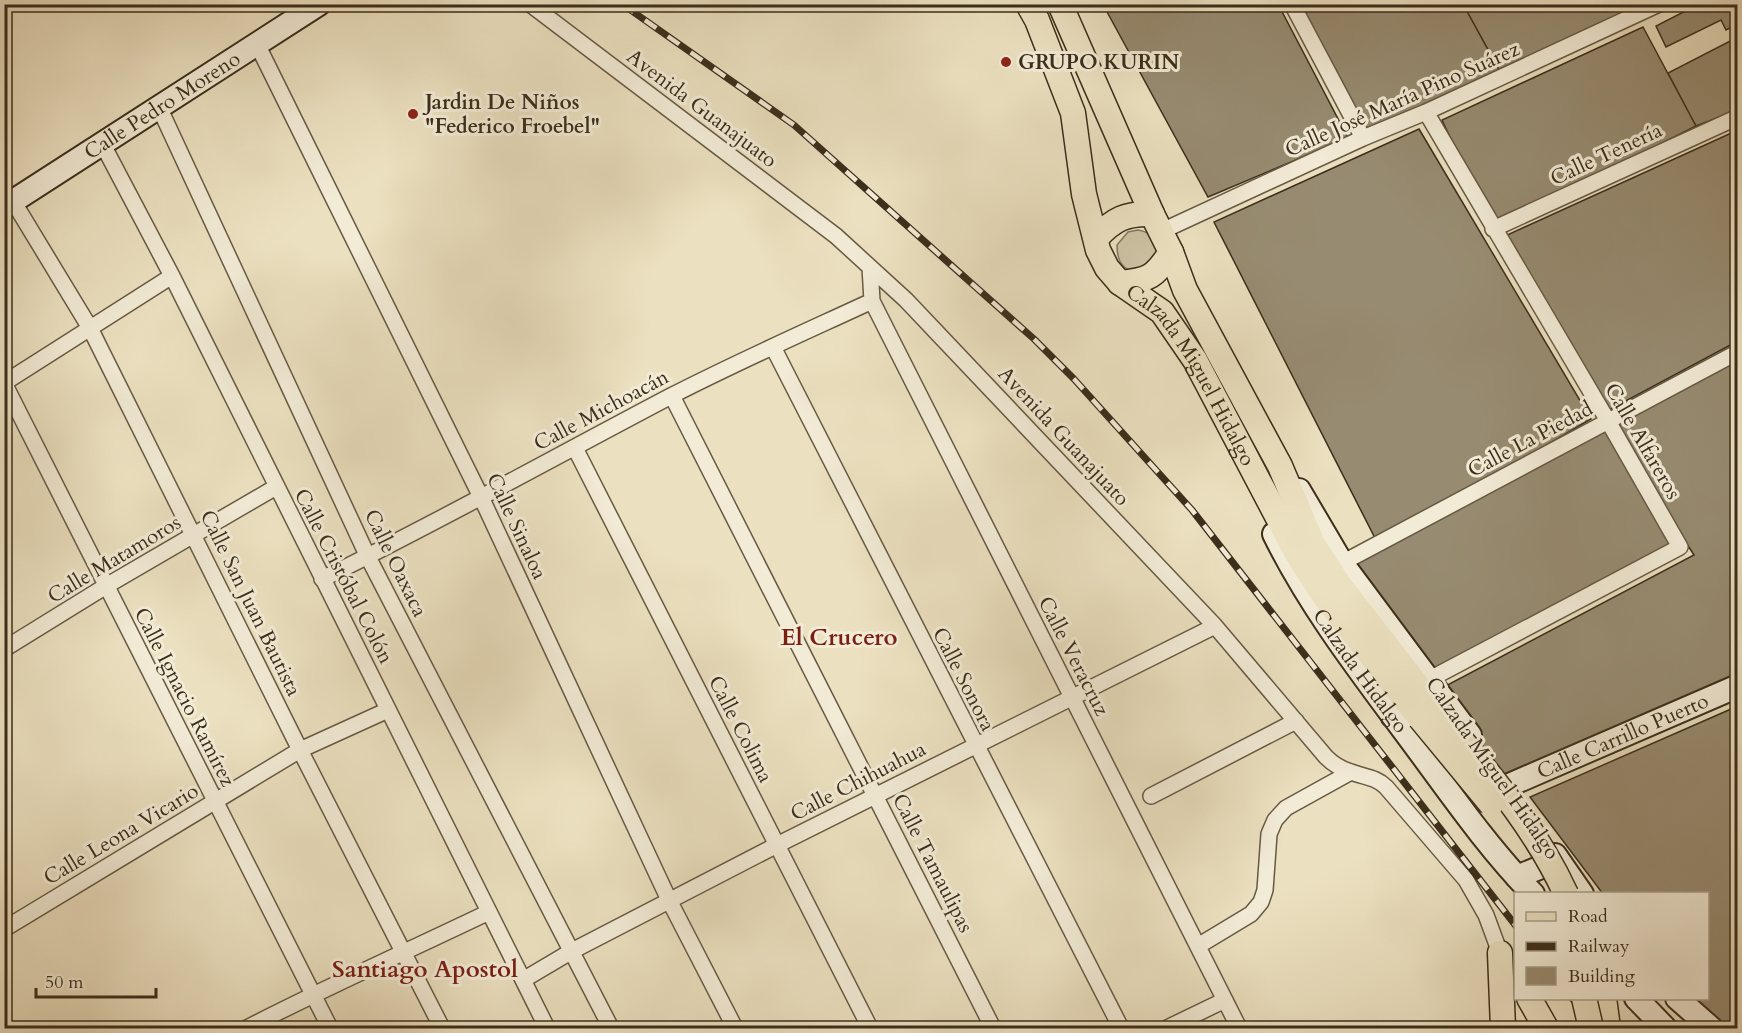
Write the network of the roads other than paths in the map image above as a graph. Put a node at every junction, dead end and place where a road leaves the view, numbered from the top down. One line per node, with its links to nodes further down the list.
1 (319, 4): 7 (street, Calle Pedro Moreno)
2 (530, 4): 17 (street, Avenida Guanajuato)
3 (1292, 4): 11 (street)
4 (1659, 4): 9 (street, Calle José María Pino Suárez)
5 (1063, 6): 6 (street); 15 (main road, Calzada Miguel Hidalgo)
6 (1033, 12): 16 (main road, Calzada Miguel Hidalgo)
7 (258, 44): 8 (street, Calle Pedro Moreno); 31 (street, Calle Sinaloa)
8 (159, 107): 12 (street, Calle Pedro Moreno); 33 (street, Calle Oaxaca)
9 (1426, 112): 11 (street, Calle José María Pino Suárez); 14 (street, Calle Alfareros)
10 (1737, 117): 14 (street, Calle Tenería)
11 (1363, 138): 15 (street, Calle José María Pino Suárez)
12 (102, 143): 13 (street, Calle Pedro Moreno); 18 (street, Calle Cristóbal Colón)
13 (9, 204): 21 (street, Calle San Juan Bautista)
14 (1493, 229): 26 (street, Calle Alfareros)
15 (1162, 232): 16 (main road); 19 (main road); 29 (main road, Calzada Miguel Hidalgo)
16 (1096, 238): 19 (main road, Calzada Miguel Hidalgo)
17 (870, 267): 20 (street); 37 (street, Avenida Guanajuato)
18 (172, 276): 21 (street); 30 (street, Calle Cristóbal Colón)
19 (1120, 283): 27 (main road, Calzada Miguel Hidalgo)
20 (872, 301): 22 (street, Calle Michoacán); 41 (street, Calle Veracruz)
21 (90, 328): 24 (street); 32 (street, Calle San Juan Bautista)
22 (773, 347): 25 (street, Calle Michoacán); 45 (street, Calle Sonora)
23 (1737, 352): 26 (street, Calle La Piedad)
24 (4, 383): 36 (street, Calle Ignacio Ramírez)
25 (672, 396): 28 (street, Calle Michoacán); 50 (street, Calle Tamaulipas)
26 (1608, 421): 34 (street, Calle La Piedad); 39 (street, Calle Alfareros)
27 (1227, 422): 43 (main road, Calzada Miguel Hidalgo); 52 (street, Calzada Hidalgo)
28 (576, 448): 31 (street, Calle Michoacán); 53 (street, Calle Colima)
29 (1280, 466): 34 (street, Calzada Miguel Hidalgo); 43 (main road, Calzada Miguel Hidalgo)
30 (276, 487): 32 (street, Calle Matamoros); 35 (street, Calle Cristóbal Colón)
31 (481, 497): 33 (street, Calle Michoacán); 60 (street, Calle Sinaloa)
32 (194, 536): 36 (street, Calle Matamoros); 46 (street, Calle San Juan Bautista)
33 (368, 557): 35 (street, Calle Michoacán); 64 (street, Calle Oaxaca)
34 (1342, 563): 39 (street, Calzada Miguel Hidalgo)
35 (322, 579): 42 (street, Calle Cristóbal Colón)
36 (106, 586): 38 (street, Calle Matamoros); 51 (street, Calle Ignacio Ramírez)
37 (1215, 626): 41 (street, Calle Chihuahua); 44 (street, Avenida Guanajuato)
38 (4, 648)
39 (1430, 679): 48 (street, Calzada Miguel Hidalgo)
40 (1737, 686): 48 (street, Calle Carrillo Puerto)
41 (1072, 699): 45 (street, Calle Chihuahua); 63 (street, Calle Veracruz)
42 (388, 710): 46 (street, Calle Leona Vicario); 61 (street, Calle Cristóbal Colón)
43 (1427, 713): 57 (main road, bridge); 58 (main road, bridge)
44 (1296, 722): 47 (street, Avenida Guanajuato); 49 (street)
45 (975, 745): 50 (street, Calle Chihuahua); 84 (street, Calle Sonora)
46 (300, 750): 51 (street, Calle Leona Vicario); 66 (street, Calle San Juan Bautista)
47 (1351, 772): 63 (street); 65 (street, Avenida Guanajuato)
48 (1507, 786): 52 (street, Calle Carrillo Puerto); 54 (street, Calzada Miguel Hidalgo)
49 (1151, 795)
50 (876, 796): 53 (street, Calle Chihuahua); 83 (street, Calle Tamaulipas)
51 (215, 802): 62 (street, Calle Leona Vicario); 69 (street, Calle Ignacio Ramírez)
52 (1465, 813): 55 (street, Calzada Hidalgo)
53 (777, 845): 60 (street, Calle Chihuahua); 82 (street, Calle Colima)
54 (1556, 857): 55 (street); 59 (street, Calzada Miguel Hidalgo)
55 (1517, 877): 56 (street, Calzada Hidalgo)
56 (1531, 892)
57 (1547, 892)
58 (1565, 892)
59 (1581, 892)
60 (669, 900): 64 (street, Calle Chihuahua); 81 (street, Calle Sinaloa)
61 (489, 912): 66 (street); 68 (street, Calle Cristóbal Colón)
62 (4, 929)
63 (1198, 946): 70 (street, Calle Veracruz)
64 (572, 951): 68 (street, Calle Chihuahua); 80 (street, Calle Oaxaca)
65 (1500, 953): 67 (main road); 87 (main road)
66 (404, 954): 69 (street); 79 (street, Calle San Juan Bautista)
67 (1514, 974)
68 (523, 980): 76 (street, Calle Cristóbal Colón)
69 (312, 994): 77 (street); 78 (street, Calle Ignacio Ramírez)
70 (1225, 1000): 85 (street); 86 (street, Calle Veracruz)
71 (1530, 1000): 88 (main road)
72 (1584, 1000): 89 (main road, bridge)
73 (1604, 1000): 90 (main road)
74 (1638, 1000): 91 (street)
75 (1678, 1000): 92 (street)
76 (544, 1028)
77 (247, 1029)
78 (330, 1029)
79 (442, 1029)
80 (611, 1029)
81 (735, 1029)
82 (870, 1029)
83 (993, 1029)
84 (1120, 1029)
85 (1167, 1029)
86 (1239, 1029)
87 (1503, 1029)
88 (1546, 1029)
89 (1591, 1029)
90 (1608, 1029)
91 (1665, 1029)
92 (1711, 1029)

